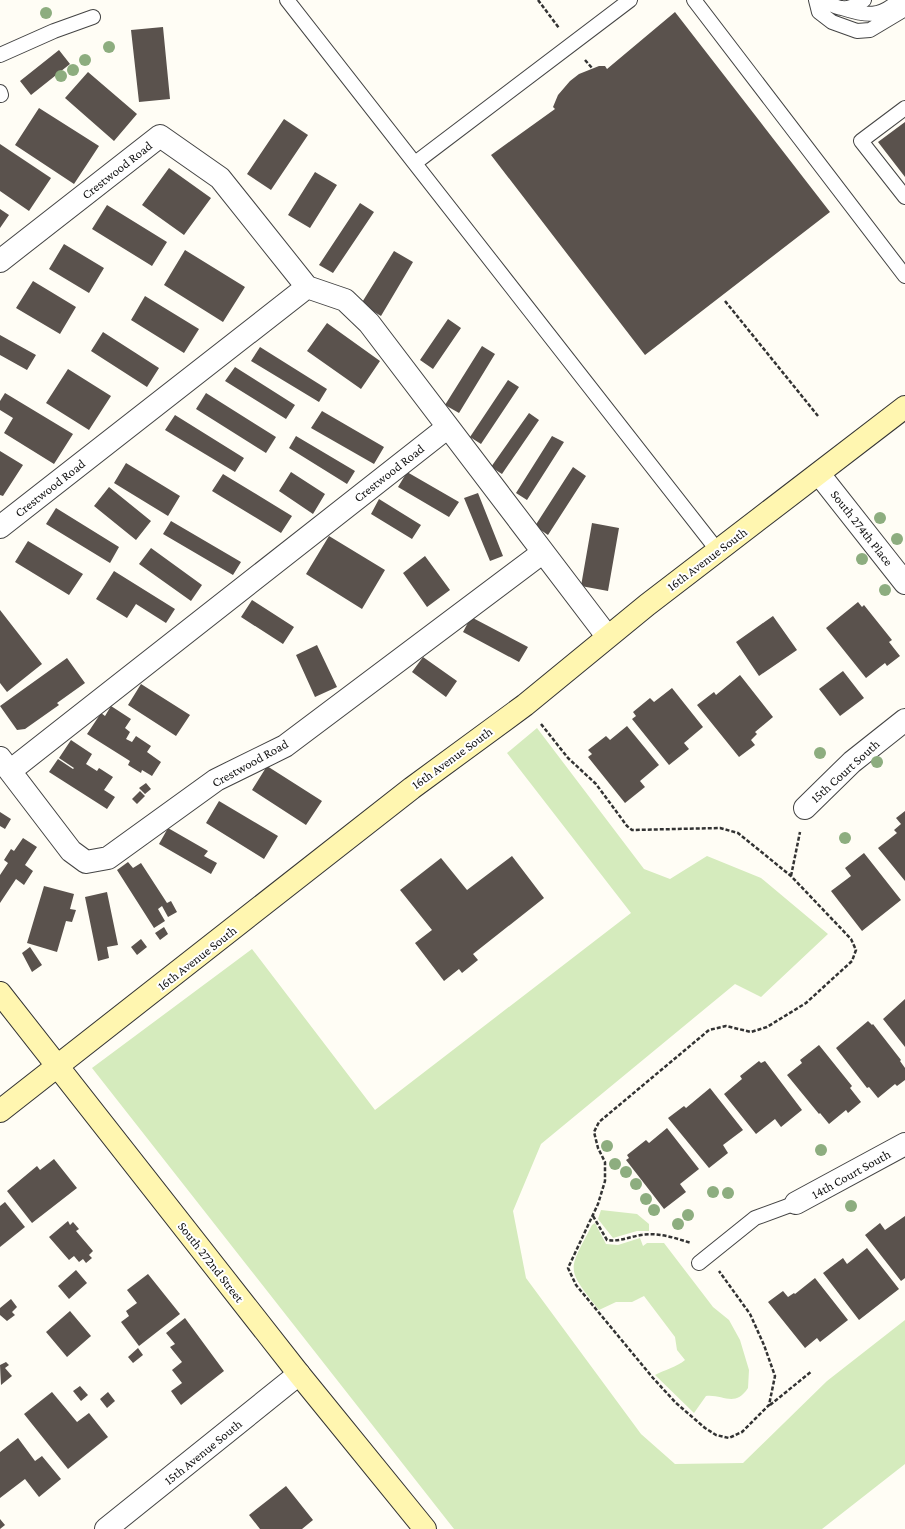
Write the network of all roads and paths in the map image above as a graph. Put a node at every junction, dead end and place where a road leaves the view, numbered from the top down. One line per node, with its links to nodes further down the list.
1 (287, 0): 13 (lane)
2 (630, 0): 13 (lane)
3 (694, 0): 16 (lane)
4 (816, 0): 9 (lane)
5 (822, 0): 8 (lane)
6 (864, 0): 8 (lane)
7 (899, 0): 8 (lane)
8 (842, 8)
9 (905, 10)
10 (92, 16): 11 (lane)
11 (0, 55)
12 (905, 108): 14 (lane)
13 (415, 163): 24 (lane)
14 (905, 197)
15 (0, 261): 17 (street, Crestwood Road)
16 (905, 276)
17 (307, 287): 21 (street); 23 (street, Crestwood Road)
18 (725, 301): 20 (path)
19 (905, 406): 22 (main road, 16th Avenue South)
20 (818, 416)
21 (448, 426): 25 (street); 30 (street, Crestwood Road)
22 (819, 474): 24 (main road, 16th Avenue South); 26 (street, South 274th Place)
23 (0, 527)
24 (718, 551): 27 (main road, 16th Avenue South)
25 (542, 552): 27 (street); 30 (street, Crestwood Road)
26 (905, 583)
27 (608, 636): 28 (main road, 16th Avenue South)
28 (525, 705): 32 (path); 34 (main road, 16th Avenue South)
29 (905, 720): 31 (street, 15th Court South)
30 (5, 764)
31 (805, 808): 32 (path)
32 (791, 876): 38 (path)
33 (0, 993): 34 (main road, South 272nd Street)
34 (57, 1067): 35 (main road, 16th Avenue South); 41 (main road, South 272nd Street)
35 (0, 1111)
36 (905, 1144): 37 (street, 14th Court South)
37 (796, 1204): 39 (lane)
38 (593, 1216): 39 (path); 42 (path)
39 (703, 1260): 42 (path)
40 (812, 1371): 42 (path)
41 (299, 1374): 43 (street, 15th Avenue South); 44 (main road, South 272nd Street)
42 (769, 1405)
43 (106, 1529)
44 (425, 1529)

